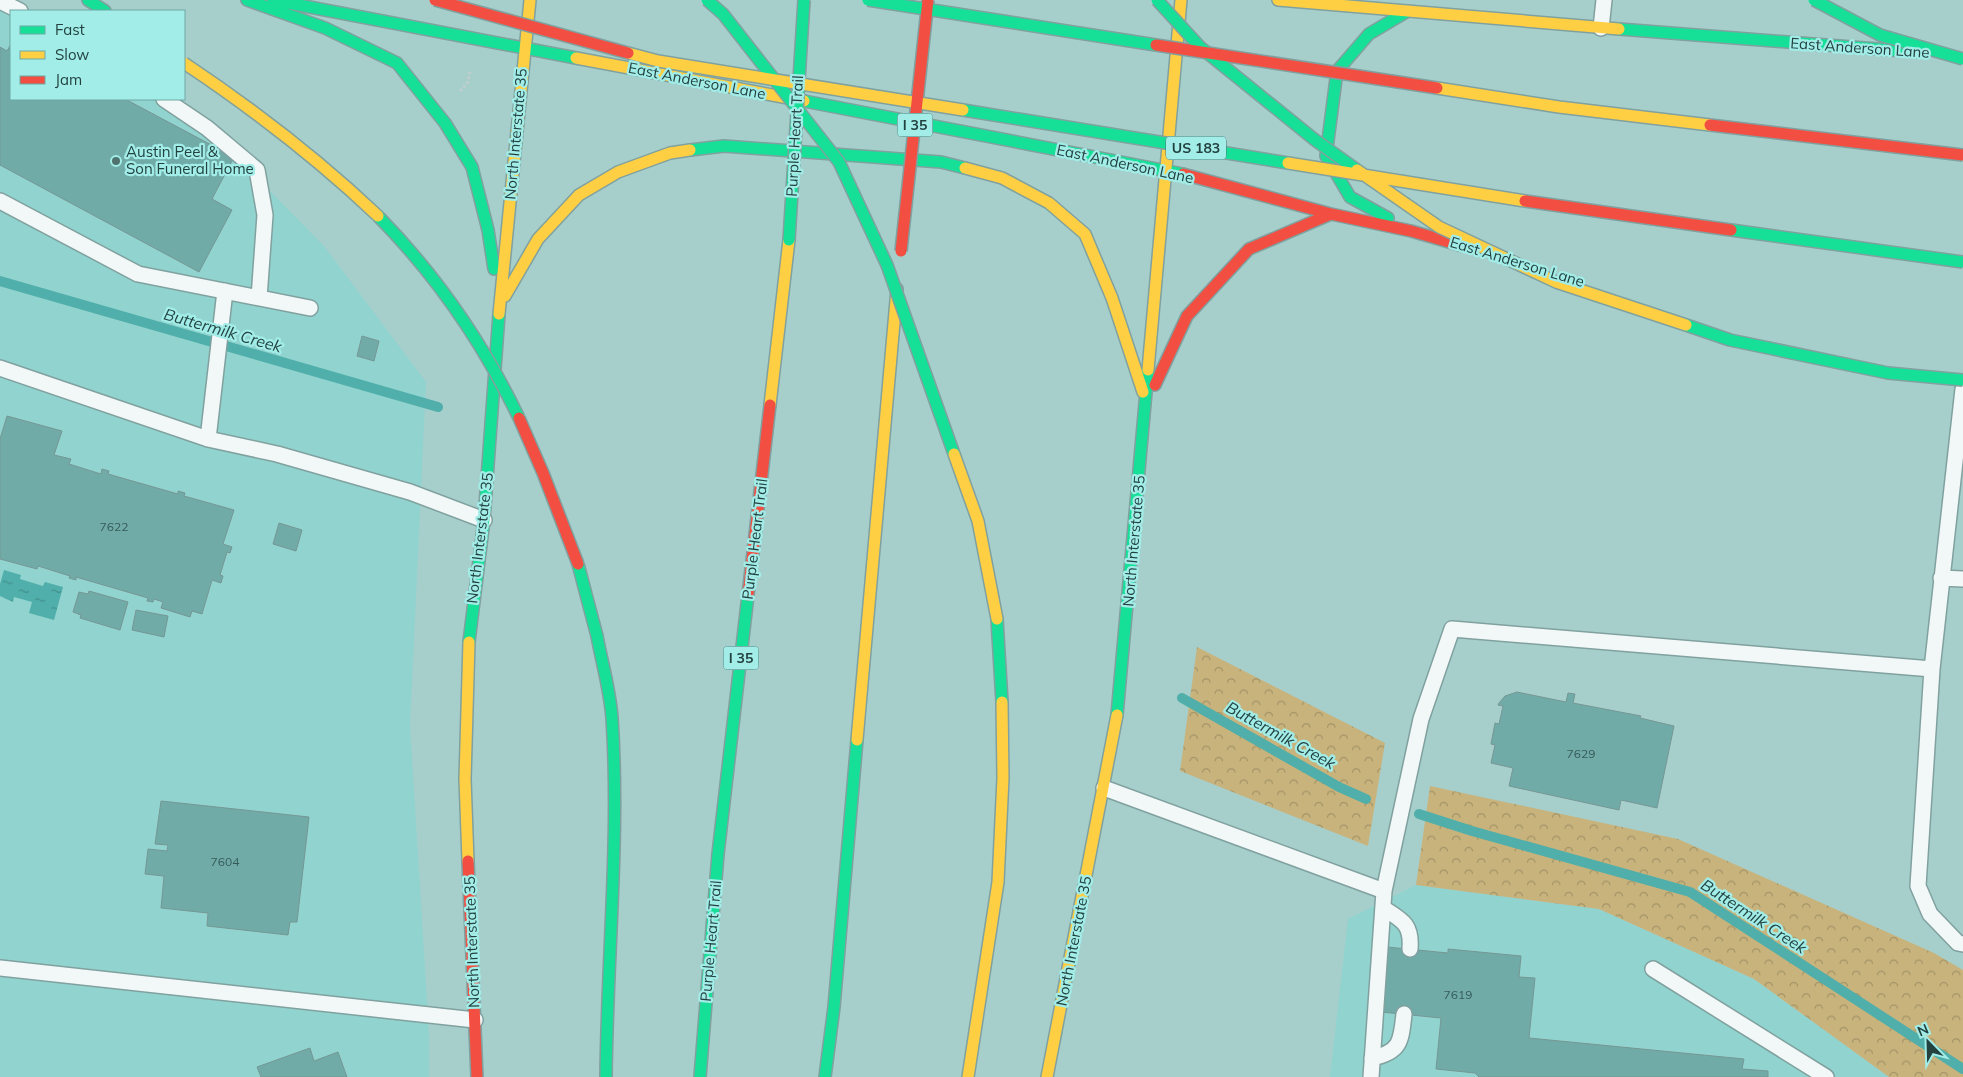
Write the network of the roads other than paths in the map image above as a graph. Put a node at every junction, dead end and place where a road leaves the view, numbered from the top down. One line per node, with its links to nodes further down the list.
1 (88, 0): 18 (main road)
2 (247, 0): 34 (main road)
3 (273, 0): 22 (main road, East Anderson Lane)
4 (435, 0): 31 (main road, US 183, bridge)
5 (530, 0): 22 (main road, North Interstate 35)
6 (707, 0): 62 (main road, bridge)
7 (804, 0): 60 (main road, Purple Heart Trail / I 35, bridge)
8 (868, 0): 26 (main road, bridge)
9 (928, 0): 61 (main road, I 35, bridge)
10 (1157, 0): 39 (main road, bridge)
11 (1181, 0): 27 (main road, North Interstate 35)
12 (1278, 0): 19 (main road, East Anderson Lane)
13 (1604, 0): 21 (lane)
14 (1814, 0): 23 (main road, bridge)
15 (0, 1): 17 (lane)
16 (1447, 3): 20 (main road)
17 (18, 10)
18 (103, 10)
19 (1406, 12): 20 (main road, East Anderson Lane); 30 (main road)
20 (1488, 19): 21 (main road, East Anderson Lane)
21 (1601, 28): 23 (main road, East Anderson Lane)
22 (524, 48): 27 (main road, East Anderson Lane); 34 (main road, North Interstate 35)
23 (1963, 57)
24 (185, 64): 59 (main road, bridge)
25 (165, 100): 33 (lane)
26 (1963, 155)
27 (1166, 170): 29 (main road, East Anderson Lane); 42 (main road, North Interstate 35)
28 (0, 201): 32 (lane)
29 (1331, 214): 30 (main road, East Anderson Lane); 42 (main road)
30 (1411, 231): 36 (main road, East Anderson Lane)
31 (1963, 262)
32 (225, 291): 33 (lane); 43 (lane)
33 (259, 298): 35 (lane)
34 (500, 304): 42 (main road); 44 (main road, North Interstate 35)
35 (310, 308)
36 (1682, 311)
37 (1766, 336): 40 (main road)
38 (0, 368): 43 (lane)
39 (1963, 380)
40 (1963, 384)
41 (1963, 389): 45 (lane)
42 (1147, 402): 48 (main road, North Interstate 35)
43 (208, 439): 44 (lane)
44 (484, 520): 56 (main road, North Interstate 35)
45 (1941, 578): 46 (lane); 47 (lane)
46 (1963, 579)
47 (1932, 669): 49 (lane); 51 (lane)
48 (1104, 788): 49 (lane); 63 (main road, North Interstate 35)
49 (1384, 891): 50 (lane)
50 (1383, 908): 52 (lane); 57 (lane)
51 (1963, 944)
52 (1410, 949)
53 (0, 968): 56 (lane)
54 (1653, 969): 65 (lane)
55 (1404, 1014): 57 (lane)
56 (475, 1020): 58 (main road, North Interstate 35)
57 (1372, 1058): 64 (lane)
58 (476, 1077)
59 (606, 1077)
60 (700, 1077)
61 (825, 1077)
62 (968, 1077)
63 (1047, 1077)
64 (1371, 1077)
65 (1826, 1077)

